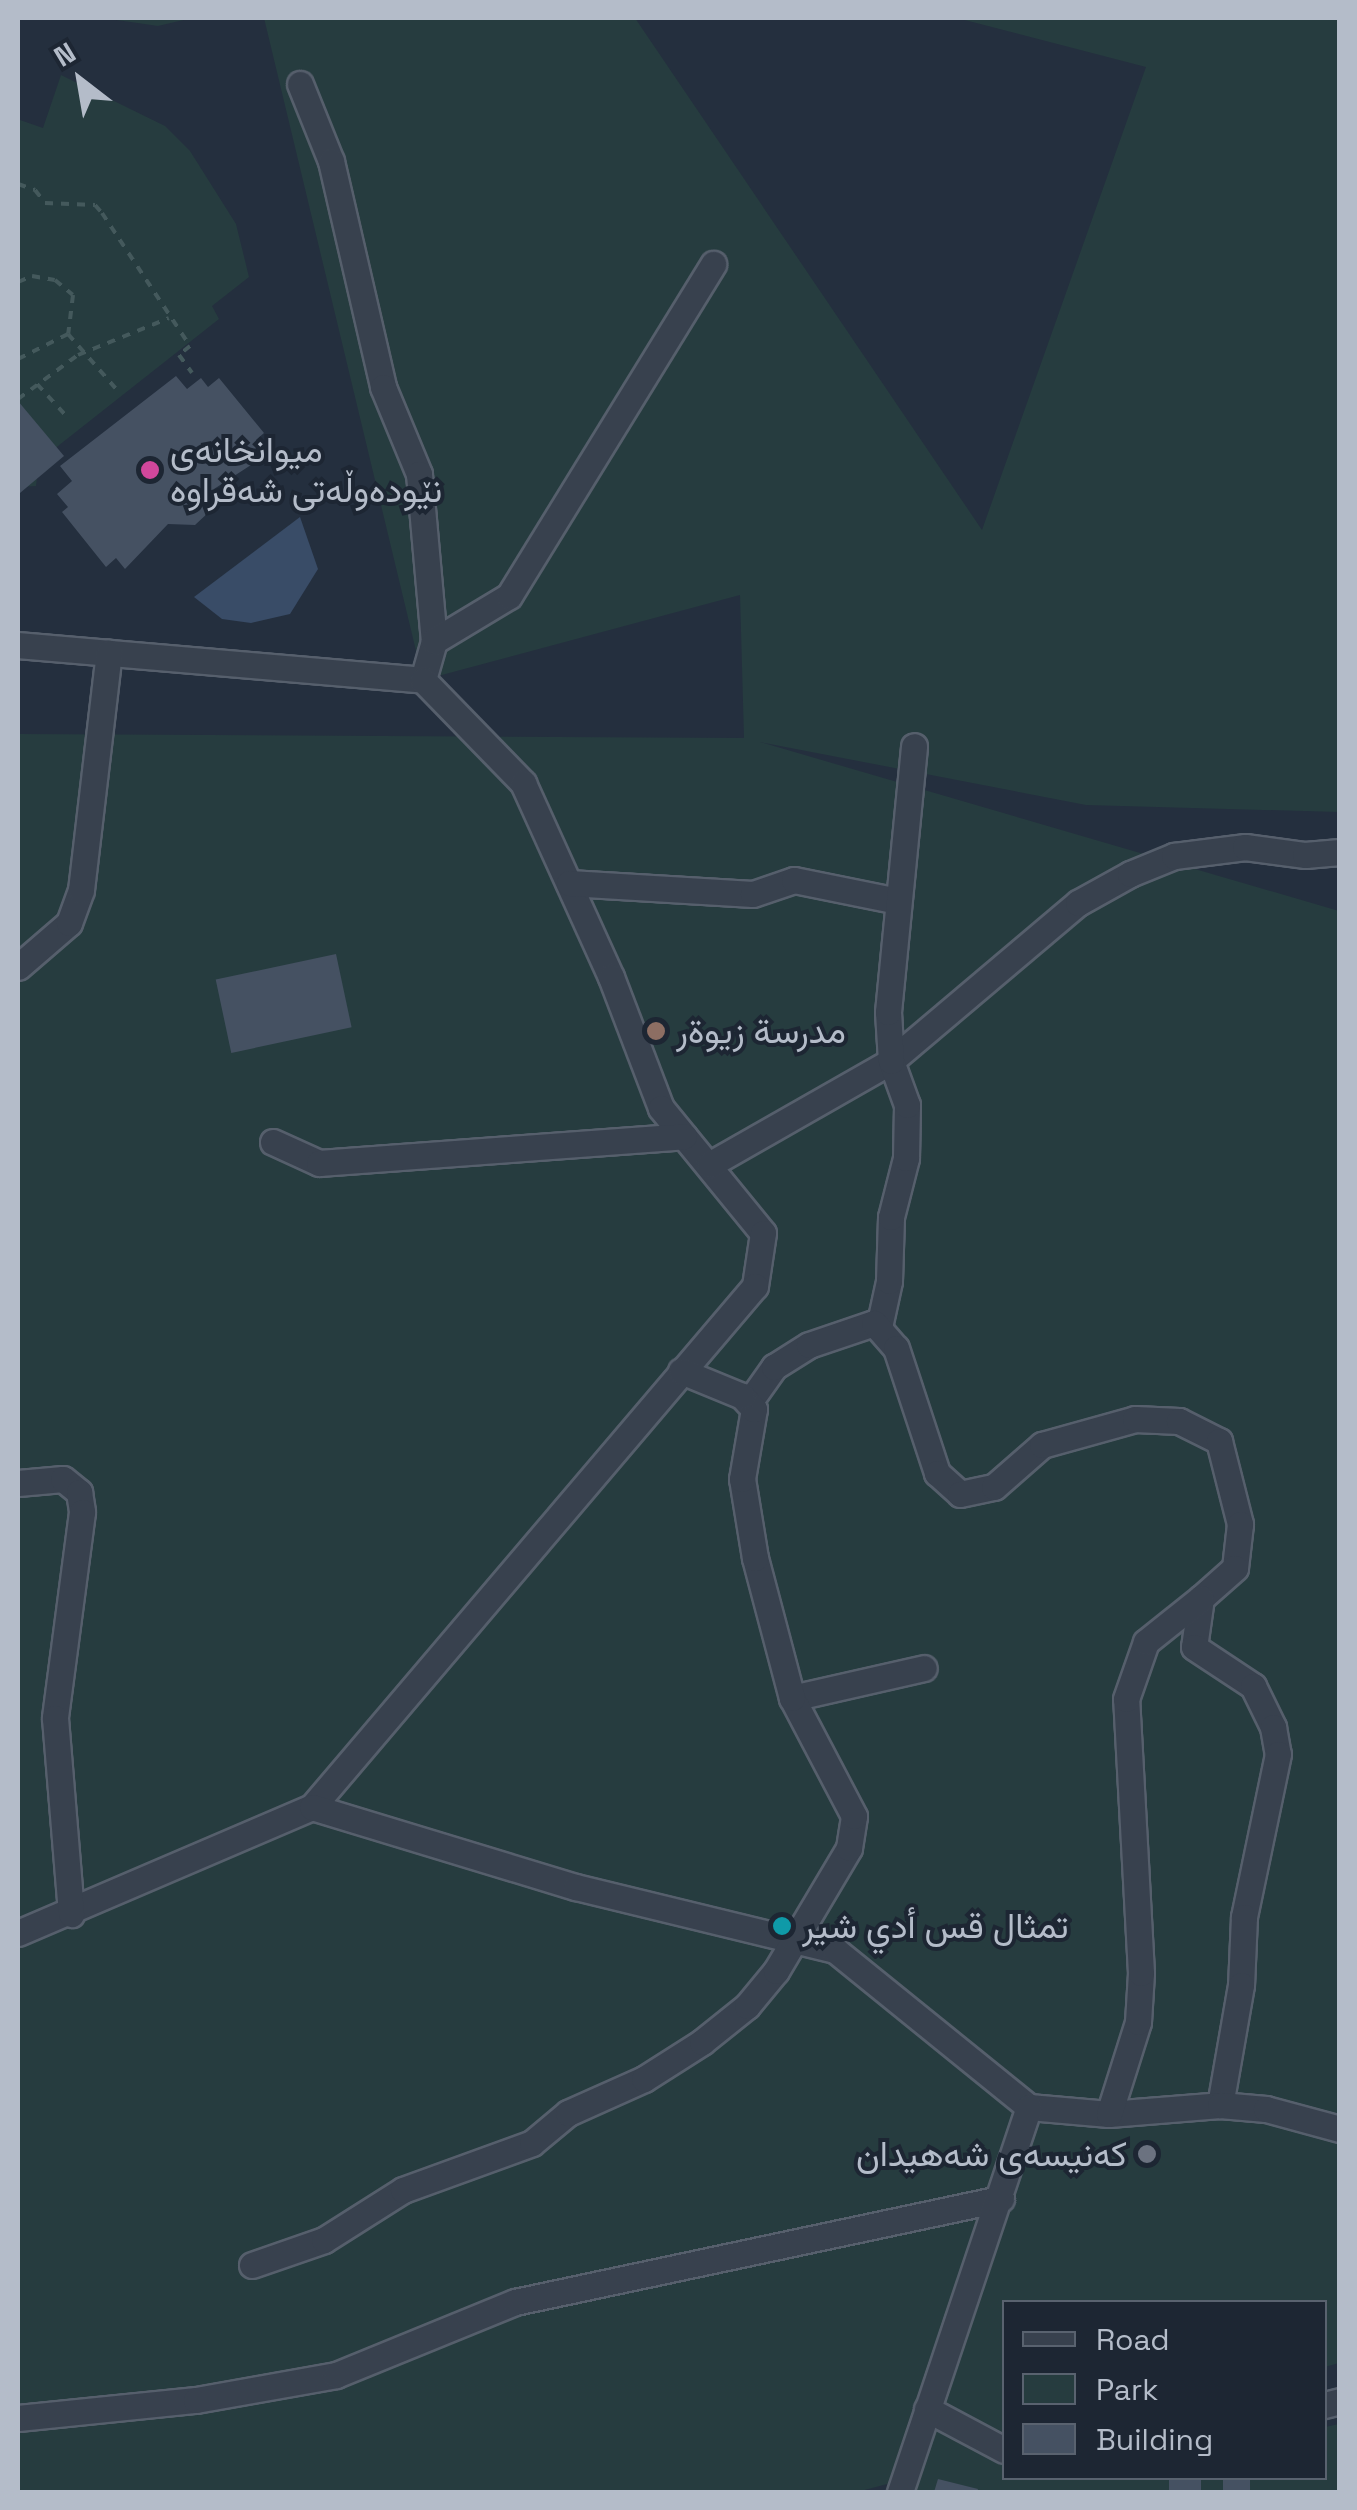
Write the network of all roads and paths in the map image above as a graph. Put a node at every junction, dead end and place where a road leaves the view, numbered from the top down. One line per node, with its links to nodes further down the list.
1 (300, 84): 14 (street)
2 (18, 184): 5 (path)
3 (713, 264): 14 (street)
4 (18, 282): 6 (path)
5 (169, 318): 7 (path); 9 (path)
6 (68, 334): 7 (path); 8 (path)
7 (82, 353): 10 (path); 11 (path)
8 (18, 359)
9 (192, 374)
10 (38, 384): 12 (path); 13 (path)
11 (117, 390)
12 (18, 400)
13 (70, 419)
14 (434, 641): 17 (street)
15 (18, 646): 16 (street)
16 (109, 653): 17 (street); 22 (street)
17 (423, 680): 20 (street)
18 (914, 746): 21 (street)
19 (1340, 852): 23 (street)
20 (569, 883): 21 (street); 24 (street)
21 (898, 901): 23 (street)
22 (18, 967)
23 (891, 1061): 26 (street); 27 (street)
24 (684, 1136): 25 (street); 26 (street)
25 (273, 1142)
26 (708, 1166): 28 (street)
27 (879, 1326): 29 (street); 31 (street)
28 (681, 1371): 29 (street); 34 (street)
29 (750, 1401): 33 (street)
30 (18, 1482): 35 (street)
31 (1201, 1598): 38 (street); 40 (street)
32 (924, 1668): 33 (street)
33 (792, 1698): 37 (street)
34 (312, 1807): 35 (street); 37 (street)
35 (71, 1914): 36 (street)
36 (18, 1934)
37 (796, 1942): 39 (street); 43 (street)
38 (1220, 2105): 40 (street); 41 (street)
39 (1030, 2107): 40 (street); 42 (street)
40 (1109, 2114)
41 (1340, 2129)
42 (1001, 2199): 44 (street); 45 (street)
43 (252, 2265)
44 (928, 2409): 46 (street); 47 (street)
45 (18, 2418)
46 (1002, 2449)
47 (900, 2492)

